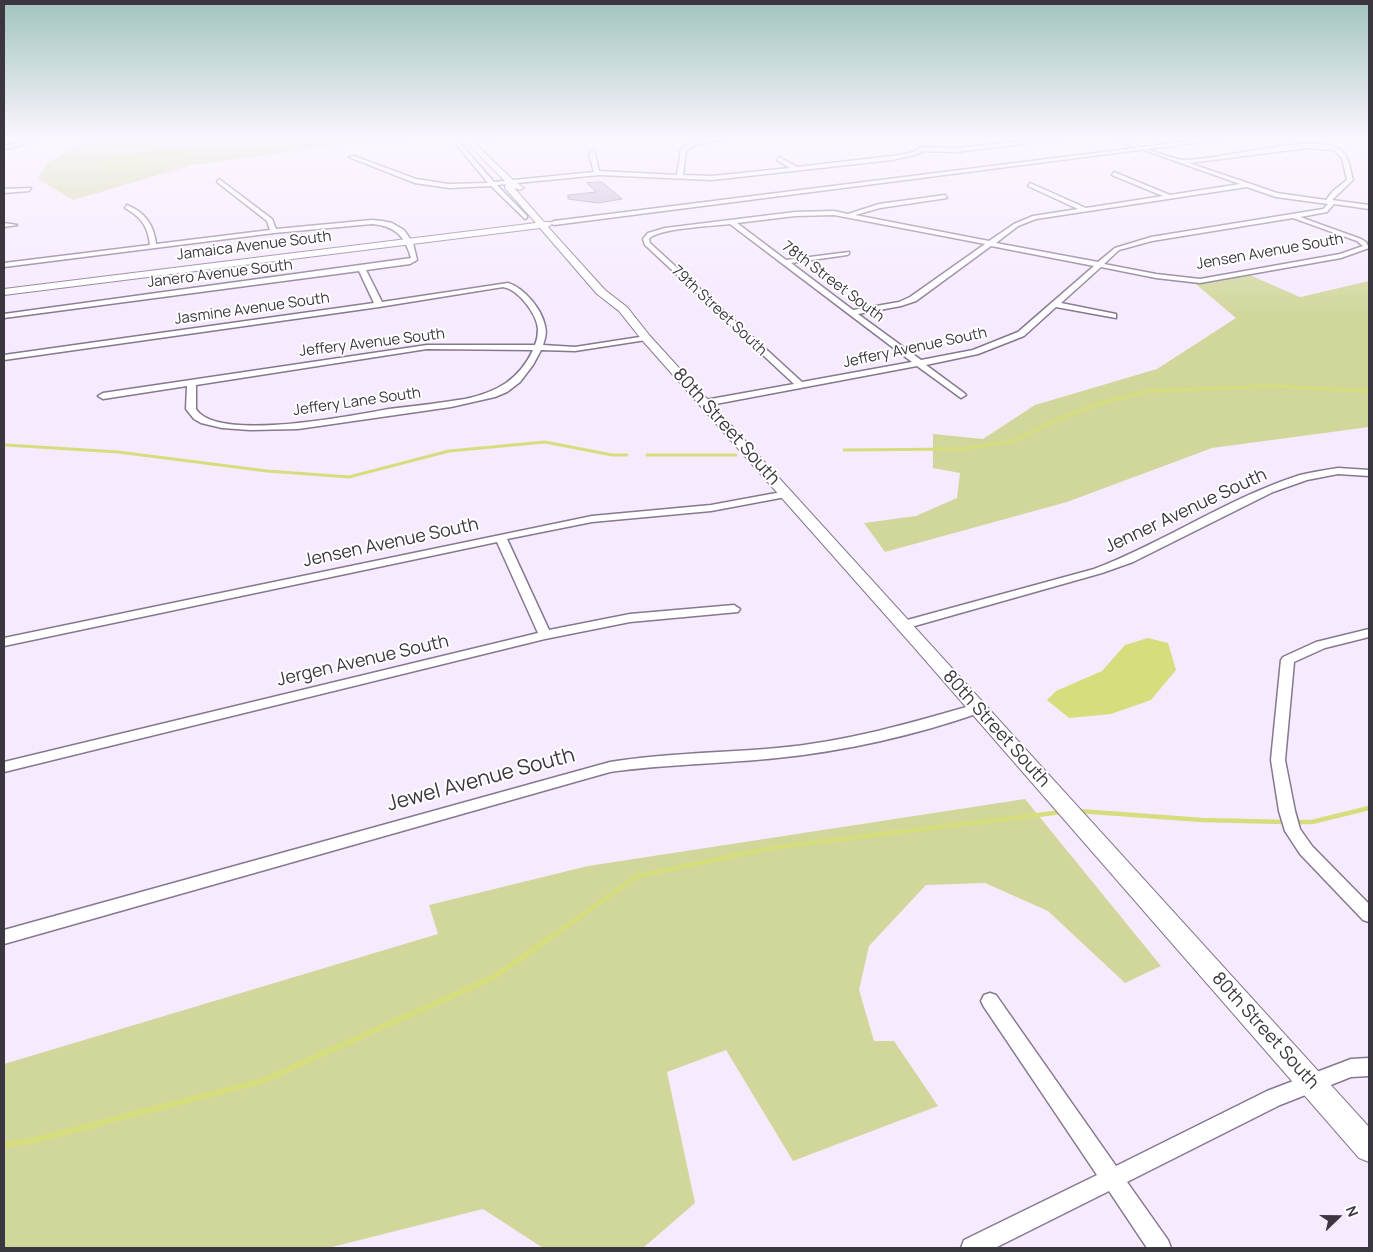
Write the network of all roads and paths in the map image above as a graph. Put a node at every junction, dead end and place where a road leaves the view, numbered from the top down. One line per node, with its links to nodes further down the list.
1 (240, 197): 22 (street)
2 (505, 197): 16 (street)
3 (527, 197): 19 (main road, 80th Street South)
4 (737, 197): 19 (street, Jamaica Avenue South)
5 (747, 197): 19 (street, Jamaica Avenue South)
6 (942, 197): 15 (street)
7 (1058, 197): 14 (street)
8 (1168, 197): 14 (street)
9 (1293, 197): 11 (street)
10 (1330, 197): 11 (street)
11 (1332, 203): 13 (street); 17 (street, Jeffery Avenue South)
12 (127, 207): 25 (street)
13 (1369, 207)
14 (1084, 209): 24 (street)
15 (850, 215): 18 (street); 24 (street)
16 (525, 217)
17 (1295, 217): 29 (street, Jeffery Avenue South); 29 (street, Jensen Avenue South)
18 (730, 221): 28 (street, 78th Street South); 47 (street, 79th Street South)
19 (546, 222): 23 (main road, Jamaica Avenue South); 27 (main road, 80th Street South); 38 (main road, 80th Street South)
20 (4, 225): 21 (street)
21 (14, 225)
22 (274, 231): 23 (street); 25 (street)
23 (408, 240): 31 (street, Janero Avenue South); 34 (main road, Jamaica Avenue South); 35 (main road, Jamaica Avenue South)
24 (992, 243): 29 (street); 39 (street)
25 (153, 246): 30 (street)
26 (847, 253): 28 (street)
27 (589, 262)
28 (785, 262): 39 (street, 78th Street South)
29 (1098, 264): 36 (street, Jeffery Avenue South)
30 (4, 265)
31 (362, 269): 37 (street); 40 (street, Janero Avenue South)
32 (503, 282): 37 (street, Jasmine Avenue South); 43 (street, Jeffery Lane South)
33 (608, 283): 38 (main road, 80th Street South)
34 (4, 286)
35 (4, 292)
36 (1055, 304): 41 (street); 45 (street, Jeffery Avenue South)
37 (379, 305): 44 (street, Jasmine Avenue South)
38 (623, 310): 42 (main road, 80th Street South)
39 (851, 313): 45 (street, 78th Street South)
40 (4, 316)
41 (1113, 316)
42 (646, 338): 43 (street, Jeffery Avenue South); 50 (main road, 80th Street South)
43 (537, 348): 46 (street, Jeffery Avenue South); 46 (street, Jeffery Lane South)
44 (4, 358)
45 (919, 364): 47 (street, Jeffery Avenue South); 48 (street, 78th Street South)
46 (192, 382): 49 (street, Jeffery Avenue South)
47 (801, 386): 50 (street, Jeffery Avenue South)
48 (961, 395)
49 (103, 396)
50 (705, 403): 52 (main road, 80th Street South)
51 (1369, 472): 55 (street, Jenner Avenue South)
52 (787, 494): 53 (street, Jensen Avenue South); 55 (main road, 80th Street South)
53 (501, 538): 57 (street); 58 (street, Jensen Avenue South)
54 (734, 609): 57 (street, Jergen Avenue South)
55 (904, 626): 59 (main road, 80th Street South)
56 (1369, 633): 61 (street)
57 (545, 636): 60 (street, Jergen Avenue South)
58 (4, 642)
59 (977, 709): 62 (street, Jewel Avenue South); 65 (main road, 80th Street South)
60 (4, 767)
61 (1369, 914)
62 (4, 937)
63 (990, 1001): 67 (street)
64 (1369, 1067): 65 (street)
65 (1310, 1082): 66 (main road, 80th Street South); 67 (street)
66 (1369, 1148)
67 (1113, 1180): 68 (street); 69 (street)
68 (972, 1248)
69 (1160, 1248)

